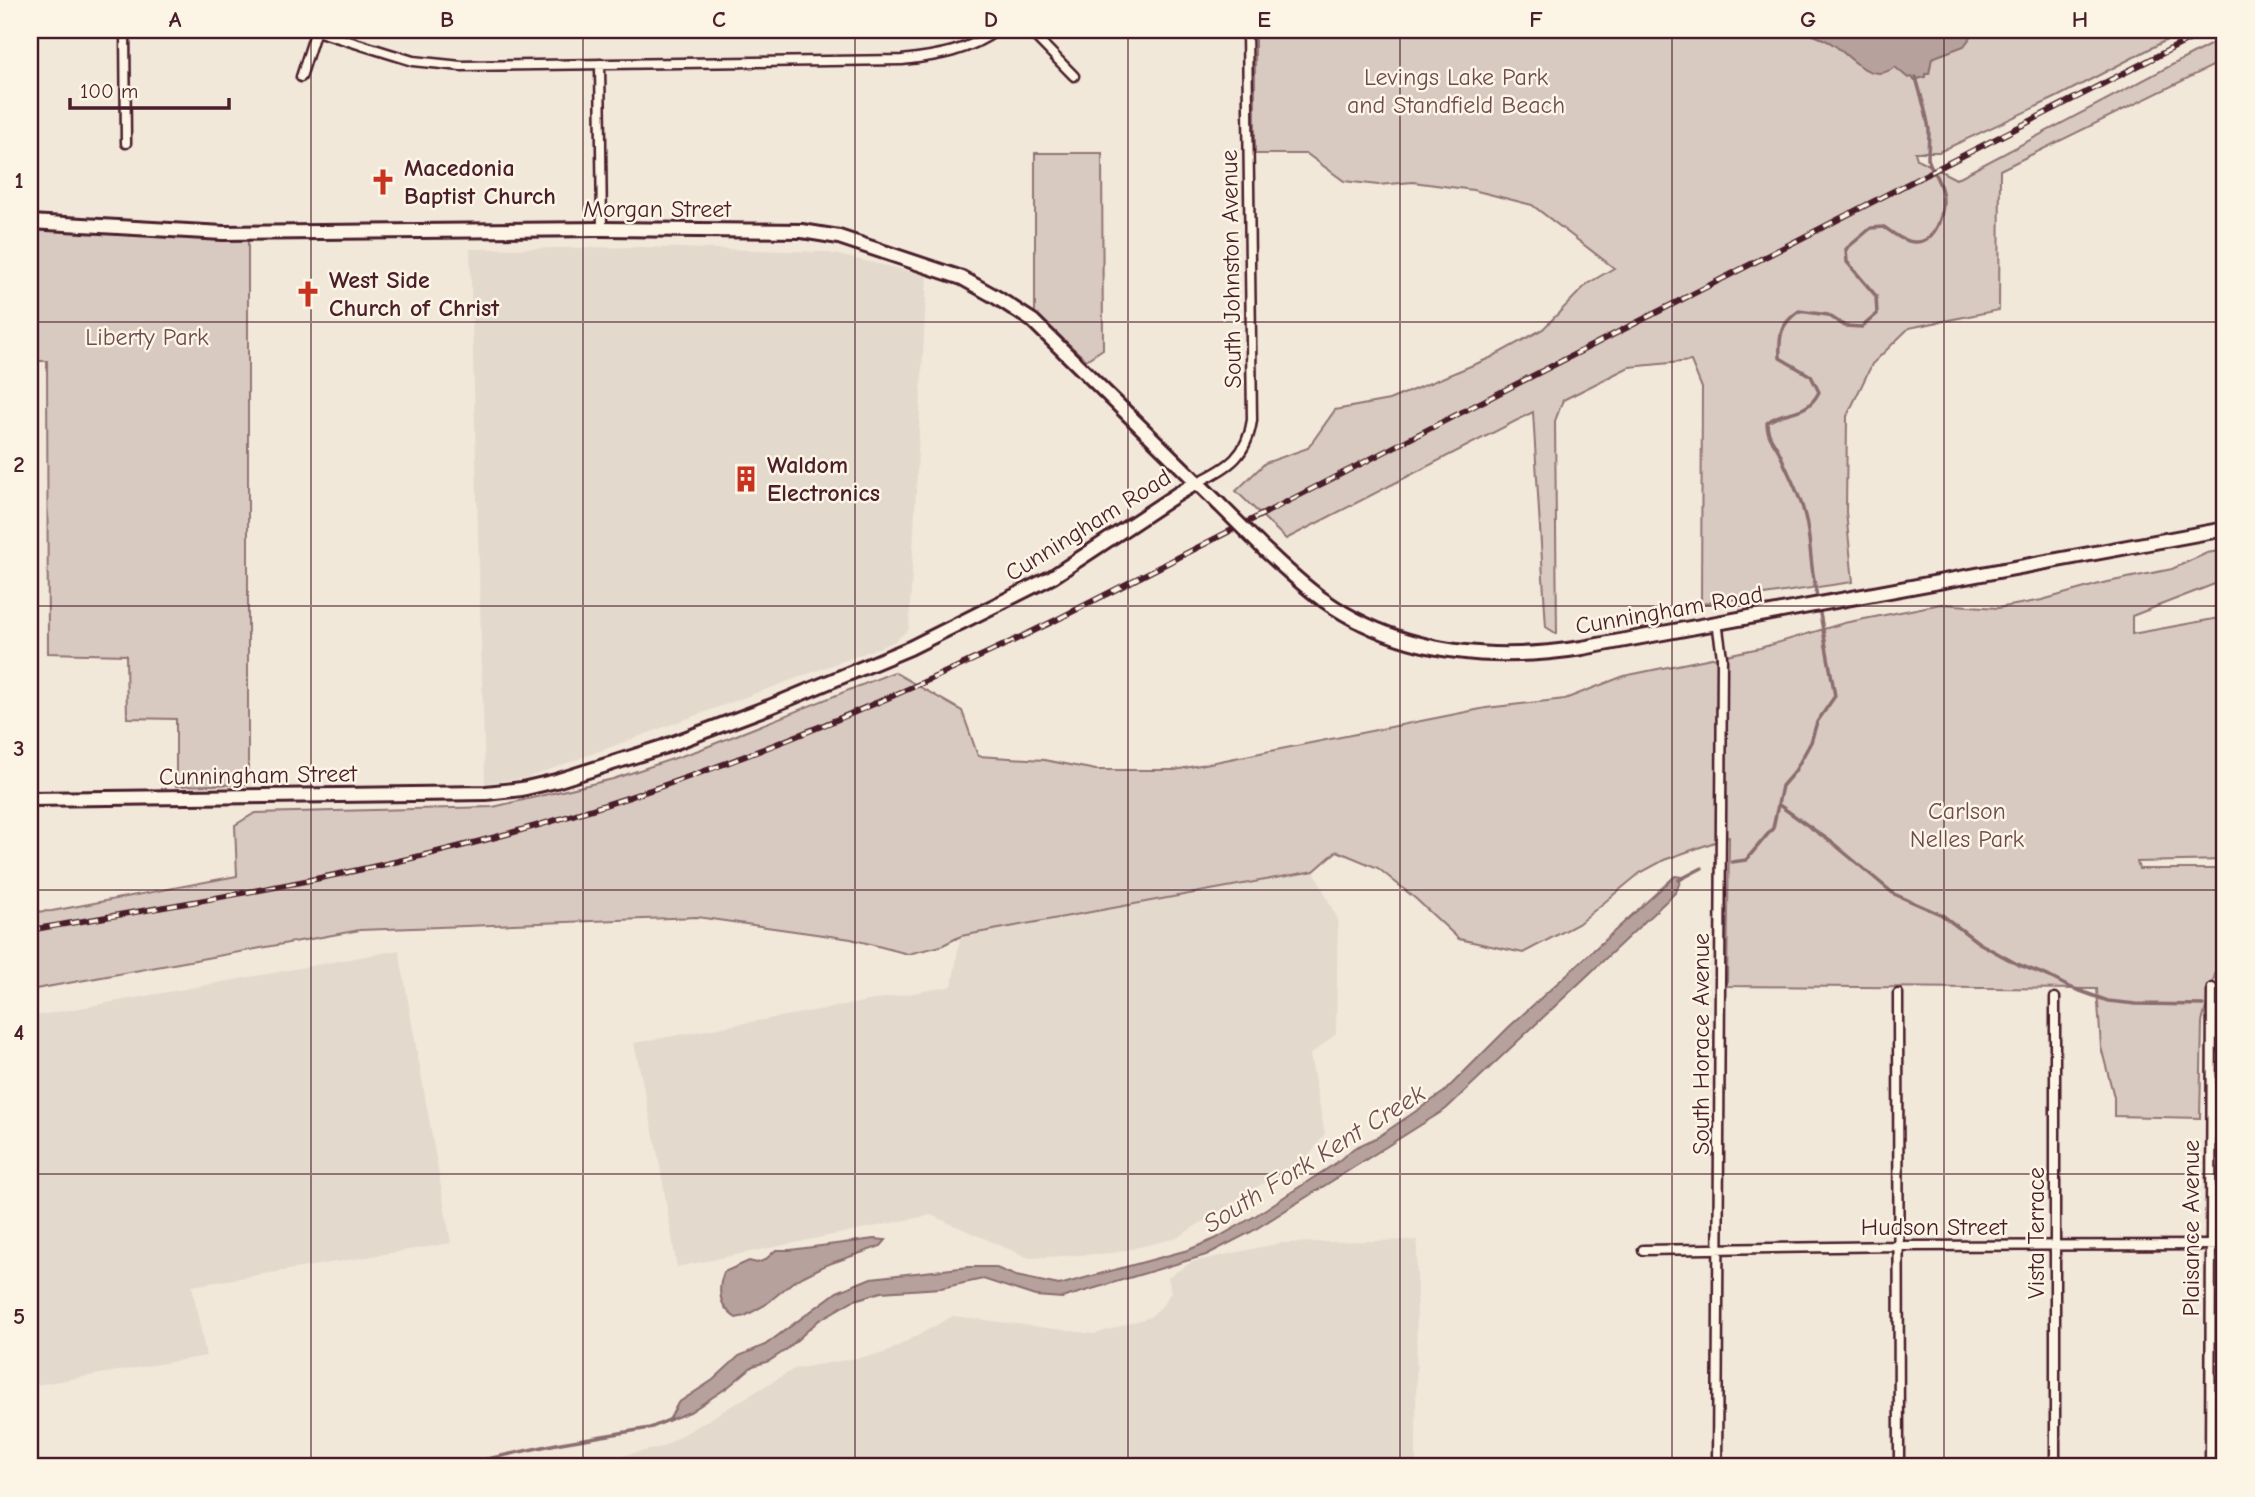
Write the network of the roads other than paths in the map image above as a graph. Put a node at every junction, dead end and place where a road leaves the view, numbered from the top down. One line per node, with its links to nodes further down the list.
1 (125, 30): 9 (street)
2 (314, 30): 6 (street); 8 (street)
3 (997, 30): 6 (street)
4 (1029, 30): 7 (street)
5 (1247, 30): 12 (street, South Johnston Avenue)
6 (600, 64): 11 (street)
7 (1074, 76)
8 (301, 77)
9 (127, 143)
10 (30, 222): 11 (main road, Morgan Street)
11 (603, 229): 12 (main road, Morgan Street)
12 (1198, 482): 14 (main road, Cunningham Road, bridge); 15 (main road, Cunningham Road)
13 (2225, 529): 14 (main road, Cunningham Road)
14 (1717, 622): 24 (street, South Horace Avenue)
15 (486, 793): 16 (main road, Cunningham Street)
16 (30, 799)
17 (2212, 988): 21 (street, Plaisance Avenue)
18 (1898, 994): 23 (street)
19 (2055, 998): 20 (street, Vista Terrace)
20 (2055, 1245): 21 (street, Hudson Street); 23 (street, Hudson Street); 28 (street, Vista Terrace)
21 (2210, 1245): 22 (street, Hudson Street); 29 (street, Plaisance Avenue)
22 (2225, 1245)
23 (1899, 1246): 24 (street, Hudson Street); 27 (street)
24 (1720, 1248): 25 (street, Hudson Street); 26 (street, South Horace Avenue)
25 (1643, 1250)
26 (1717, 1467)
27 (1899, 1467)
28 (2055, 1467)
29 (2210, 1467)

